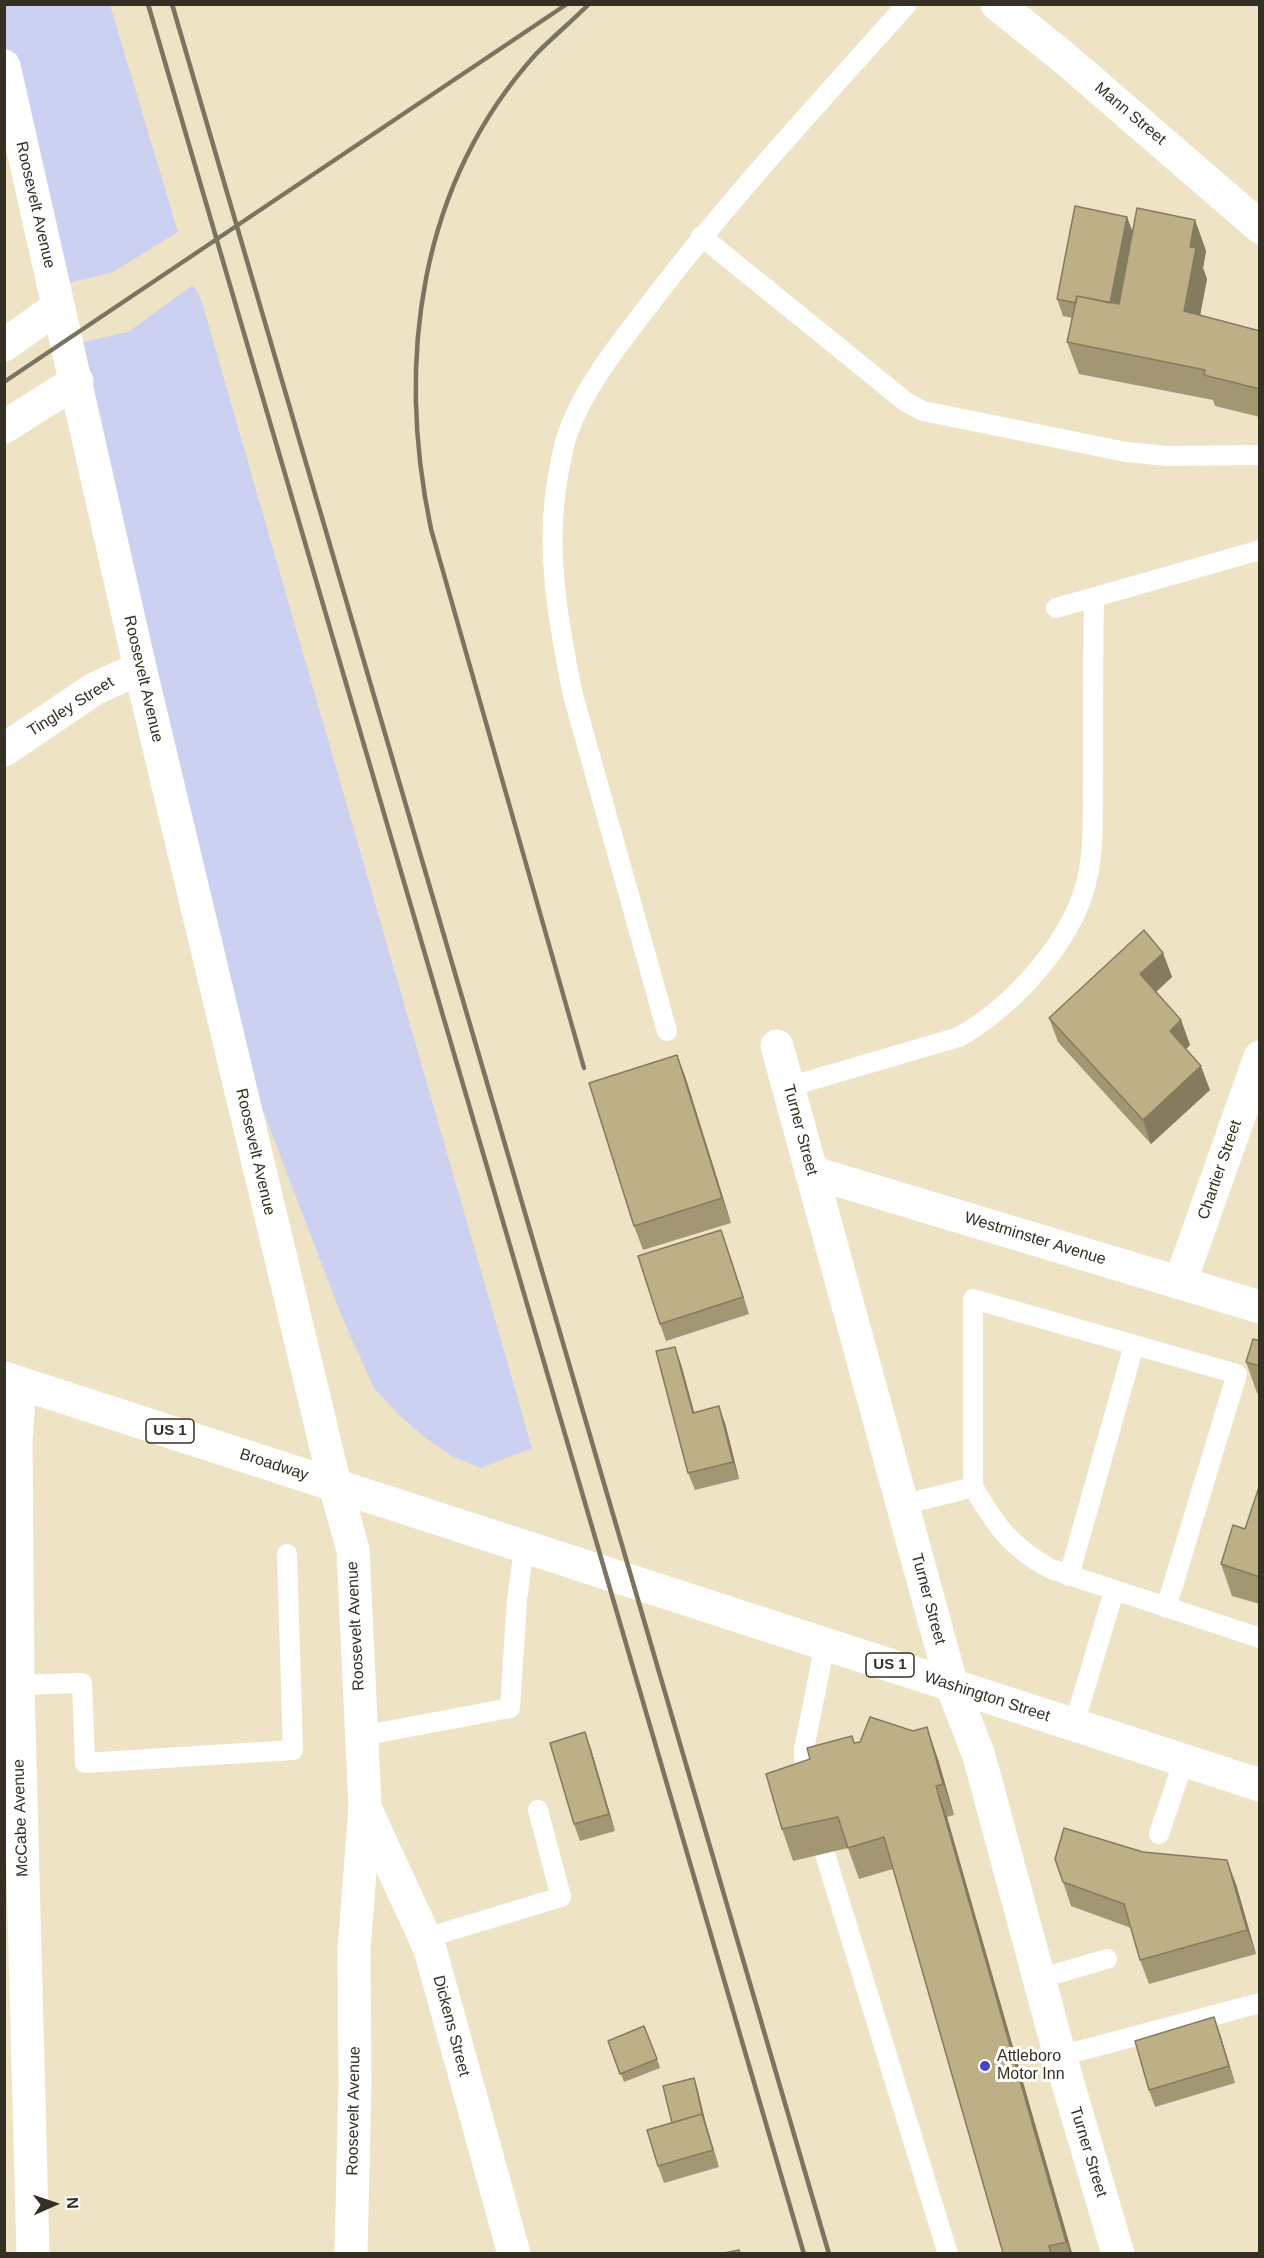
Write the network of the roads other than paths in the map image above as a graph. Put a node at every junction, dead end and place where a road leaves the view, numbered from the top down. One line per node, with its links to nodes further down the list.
1 (907, 4): 5 (lane)
2 (997, 4): 4 (street, Mann Street)
3 (4, 66): 6 (street, Roosevelt Avenue)
4 (1260, 227)
5 (701, 236): 10 (lane); 16 (lane)
6 (58, 307): 7 (street); 8 (street, Roosevelt Avenue)
7 (4, 345)
8 (77, 381): 9 (street); 14 (street, Roosevelt Avenue)
9 (4, 427)
10 (1260, 455)
11 (1260, 550): 12 (lane)
12 (1094, 597): 13 (lane); 19 (lane)
13 (1056, 608)
14 (140, 669): 15 (street, Tingley Street); 25 (street, Roosevelt Avenue)
15 (4, 750)
16 (667, 1031)
17 (777, 1046): 19 (street, Turner Street)
18 (1260, 1057): 21 (street, Chartier Street)
19 (788, 1087): 20 (street, Turner Street)
20 (811, 1172): 21 (street, Westminster Avenue); 27 (street, Turner Street)
21 (1180, 1283): 22 (street, Westminster Avenue)
22 (1260, 1306)
23 (1134, 1345): 26 (lane); 31 (lane); 33 (lane)
24 (12, 1381): 25 (street, Broadway / US 1); 30 (street, McCabe Avenue)
25 (335, 1485): 28 (street, Broadway / US 1); 39 (street, Roosevelt Avenue)
26 (973, 1487): 27 (lane); 31 (lane)
27 (902, 1505): 37 (street, Turner Street)
28 (534, 1551): 35 (street, Washington Street / US 1); 39 (lane)
29 (287, 1554): 36 (lane)
30 (10, 1558): 36 (street, McCabe Avenue)
31 (1069, 1576): 32 (lane)
32 (1114, 1591): 33 (lane); 38 (lane)
33 (1166, 1608): 34 (lane)
34 (1260, 1638)
35 (825, 1644): 37 (street, Washington Street / US 1); 42 (lane)
36 (18, 1685): 52 (street, McCabe Avenue)
37 (952, 1686): 38 (street, Washington Street / US 1); 49 (street, Turner Street)
38 (1074, 1725): 40 (street, Washington Street / US 1)
39 (361, 1736): 43 (street, Roosevelt Avenue)
40 (1184, 1761): 41 (street, Washington Street / US 1); 45 (lane)
41 (1260, 1785)
42 (807, 1795)
43 (365, 1807): 47 (street, Dickens Street); 53 (street, Roosevelt Avenue)
44 (538, 1810): 47 (lane)
45 (1159, 1834)
46 (825, 1854): 55 (lane)
47 (426, 1938): 54 (street, Dickens Street)
48 (1107, 1959): 49 (lane)
49 (1038, 1979): 51 (street, Turner Street)
50 (1260, 2003): 51 (lane)
51 (1060, 2056): 56 (street, Turner Street)
52 (33, 2253)
53 (351, 2253)
54 (514, 2253)
55 (948, 2253)
56 (1118, 2253)

